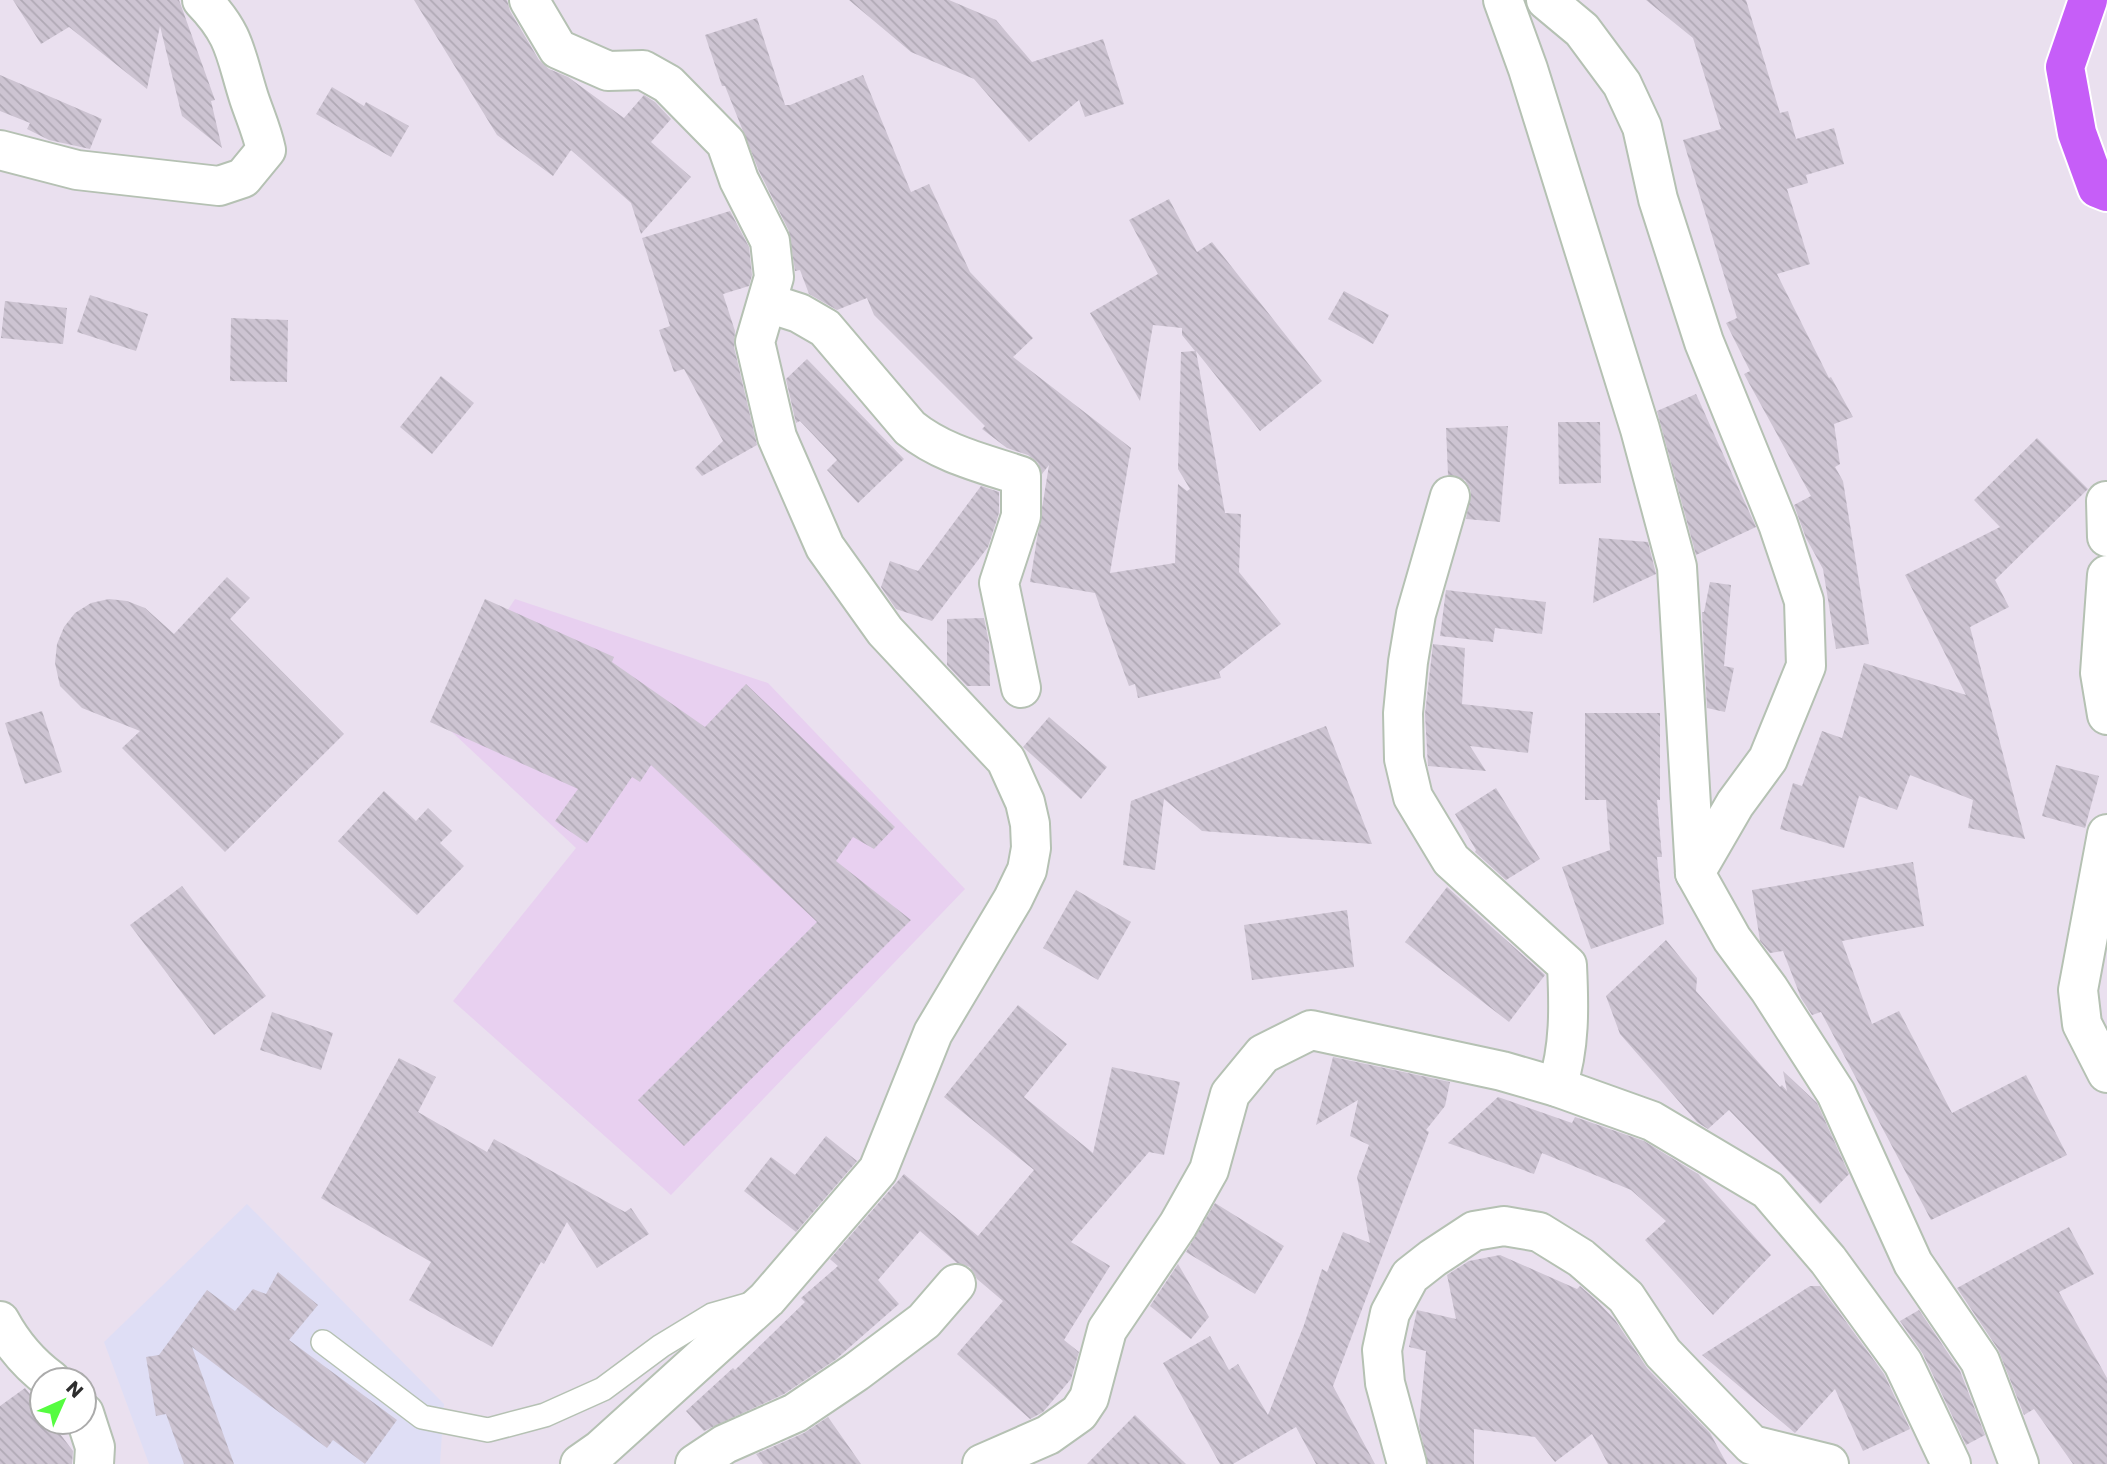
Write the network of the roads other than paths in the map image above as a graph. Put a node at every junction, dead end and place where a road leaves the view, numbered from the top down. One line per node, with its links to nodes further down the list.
1 (202, 0): 6 (street)
2 (529, 0): 8 (street)
3 (1503, 0): 14 (street)
4 (1546, 0): 14 (street)
5 (2088, 0): 7 (highway)
6 (0, 150)
7 (2107, 192)
8 (768, 303): 11 (street); 18 (street)
9 (1450, 496): 16 (street)
10 (2107, 575): 12 (street)
11 (1021, 688)
12 (2107, 715)
13 (2107, 834): 15 (street)
14 (1695, 873): 30 (street)
15 (2107, 1073)
16 (1557, 1087): 26 (street); 29 (street)
17 (956, 1284): 25 (street)
18 (767, 1299): 20 (lane); 24 (street)
19 (0, 1321): 21 (street)
20 (323, 1342)
21 (32, 1366)
22 (91, 1436): 23 (street)
23 (94, 1464)
24 (580, 1464)
25 (695, 1464)
26 (982, 1464)
27 (1407, 1464): 28 (street)
28 (1829, 1464)
29 (1951, 1464)
30 (2019, 1464)

